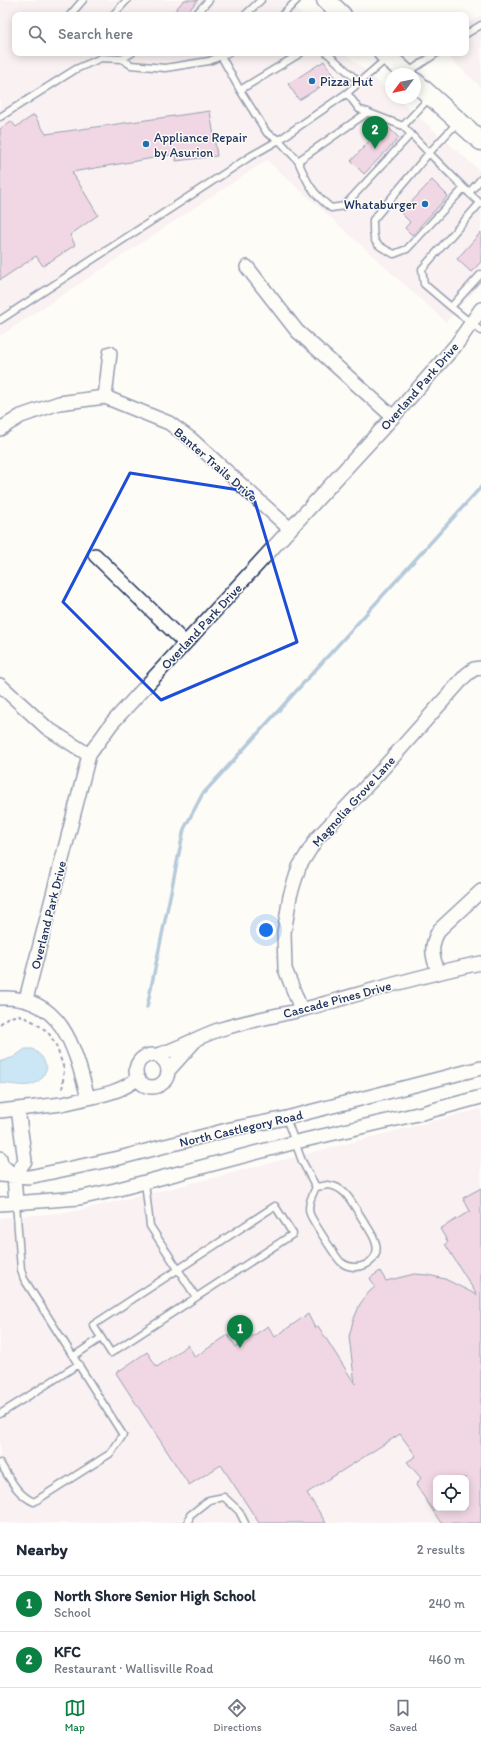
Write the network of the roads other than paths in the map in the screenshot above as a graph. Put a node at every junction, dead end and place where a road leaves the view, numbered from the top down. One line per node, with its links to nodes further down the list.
1 (84, 0): 7 (lane)
2 (128, 0): 8 (lane)
3 (209, 0): 9 (lane)
4 (261, 0): 10 (lane)
5 (297, 0): 11 (lane)
6 (326, 0): 12 (main road)
7 (73, 12)
8 (117, 12)
9 (198, 12)
10 (248, 12)
11 (285, 12)
12 (339, 12)
13 (481, 25): 14 (lane)
14 (469, 32)
15 (127, 56): 22 (lane)
16 (221, 56): 22 (lane); 27 (lane)
17 (296, 56): 27 (lane)
18 (331, 56): 25 (lane)
19 (385, 56): 25 (lane)
20 (387, 56): 23 (main road)
21 (433, 56): 24 (lane)
22 (122, 59): 31 (lane)
23 (400, 68)
24 (419, 68)
25 (359, 82): 28 (lane)
26 (421, 87): 29 (main road)
27 (240, 90): 35 (lane)
28 (347, 93): 30 (lane); 35 (lane)
29 (431, 96): 32 (main road); 33 (lane)
30 (368, 112): 33 (lane); 38 (lane)
31 (0, 117)
32 (459, 121): 36 (main road); 37 (lane)
33 (403, 126): 34 (lane)
34 (411, 134): 37 (lane); 38 (lane)
35 (279, 140): 38 (lane); 47 (lane)
36 (481, 141)
37 (429, 153): 40 (lane); 40 (lane)
38 (298, 161)
39 (481, 179): 41 (lane)
40 (464, 188): 41 (lane)
41 (469, 193): 42 (lane)
42 (480, 203): 45 (lane)
43 (247, 267): 51 (street)
44 (481, 274): 45 (lane)
45 (451, 307): 48 (lane)
46 (481, 309): 48 (street, Overland Park Drive)
47 (0, 320)
48 (476, 327): 51 (street, Overland Park Drive)
49 (110, 353): 50 (street)
50 (105, 398): 52 (street, Banter Trails Drive); 53 (street, Banter Trails Drive)
51 (393, 417): 53 (street, Overland Park Drive)
52 (0, 429)
53 (290, 529): 55 (street, Overland Park Drive)
54 (94, 555): 55 (street)
55 (186, 643): 58 (street, Overland Park Drive)
56 (481, 668): 64 (street, Magnolia Grove Lane)
57 (0, 686): 58 (street)
58 (89, 755): 63 (street, Overland Park Drive)
59 (481, 890): 61 (street)
60 (481, 963): 61 (street, Cascade Pines Drive)
61 (439, 972): 64 (street, Cascade Pines Drive)
62 (0, 998): 63 (street)
63 (26, 999): 71 (street)
64 (301, 1010): 65 (street, Cascade Pines Drive)
65 (195, 1041): 66 (street, Cascade Pines Drive); 68 (street, Cascade Pines Drive)
66 (157, 1055): 68 (street); 69 (street)
67 (481, 1068): 74 (street, North Castlegory Road)
68 (168, 1071): 69 (street)
69 (138, 1078): 71 (street)
70 (481, 1097): 75 (street, North Castlegory Road)
71 (88, 1098): 72 (street)
72 (18, 1109): 73 (street); 78 (street)
73 (0, 1111)
74 (286, 1118): 75 (lane); 78 (street, North Castlegory Road)
75 (294, 1142): 79 (street, North Castlegory Road); 80 (lane)
76 (0, 1158): 78 (street)
77 (0, 1175): 78 (street, North Castlegory Road)
78 (14, 1176): 81 (street)
79 (144, 1181): 81 (street, North Castlegory Road); 83 (lane)
80 (316, 1187): 80 (lane)
81 (16, 1203): 82 (street, North Castlegory Road); 86 (lane)
82 (0, 1204)
83 (178, 1270): 84 (lane); 84 (lane); 85 (lane)
84 (196, 1297): 85 (lane)
85 (101, 1338): 86 (lane)
86 (74, 1356): 87 (lane)
87 (79, 1364): 88 (lane); 89 (lane)
88 (0, 1414)
89 (0, 1463)
90 (188, 1523): 91 (lane)
91 (245, 1523)

